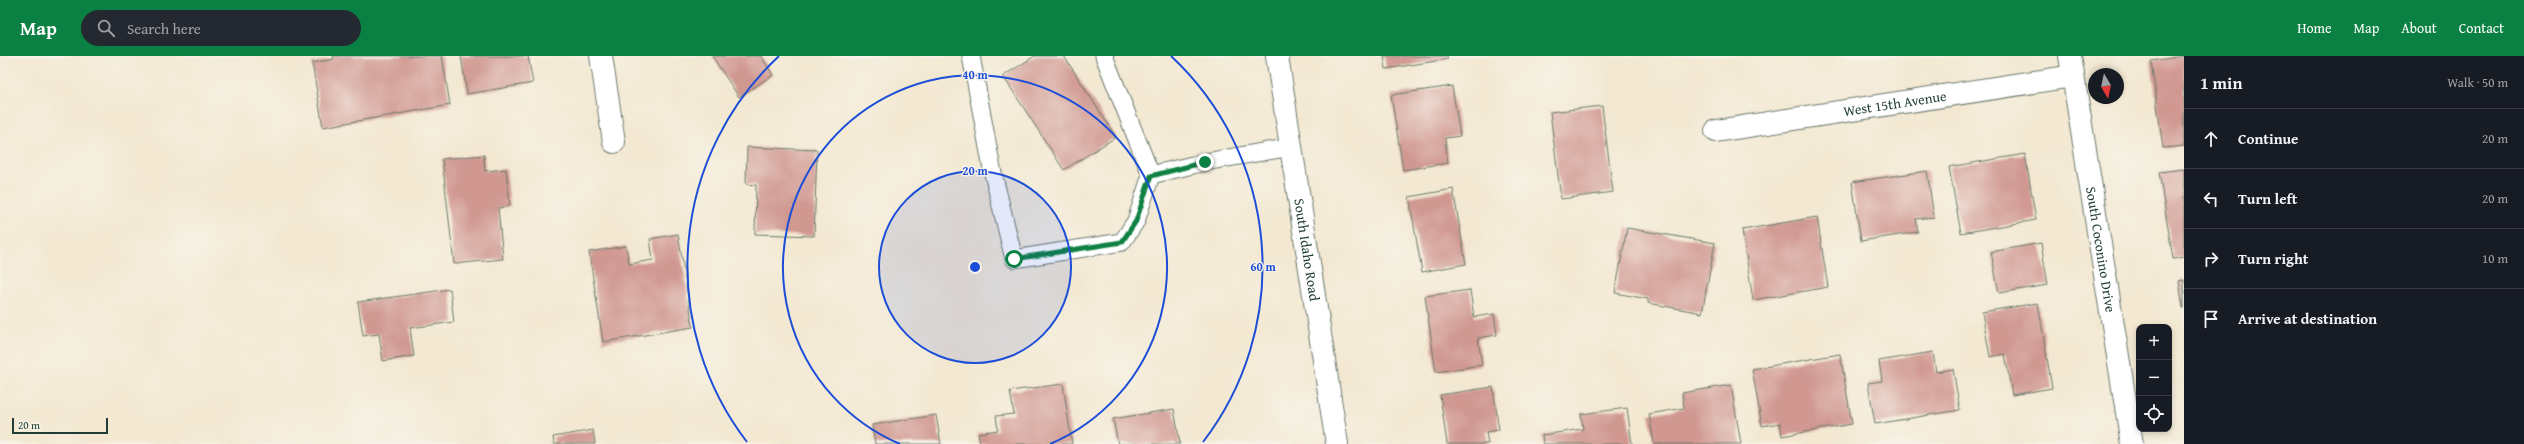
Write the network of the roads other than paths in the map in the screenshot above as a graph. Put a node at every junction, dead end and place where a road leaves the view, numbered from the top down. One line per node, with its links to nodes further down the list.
1 (601, 56): 7 (street)
2 (971, 56): 9 (lane)
3 (1104, 56): 9 (lane)
4 (1277, 56): 8 (street, South Idaho Road)
5 (2071, 66): 6 (street, West 15th Avenue); 11 (street, South Coconino Drive)
6 (1716, 131)
7 (614, 142)
8 (1291, 147): 9 (lane); 10 (street, South Idaho Road)
9 (1151, 176)
10 (1337, 444)
11 (2132, 444)

